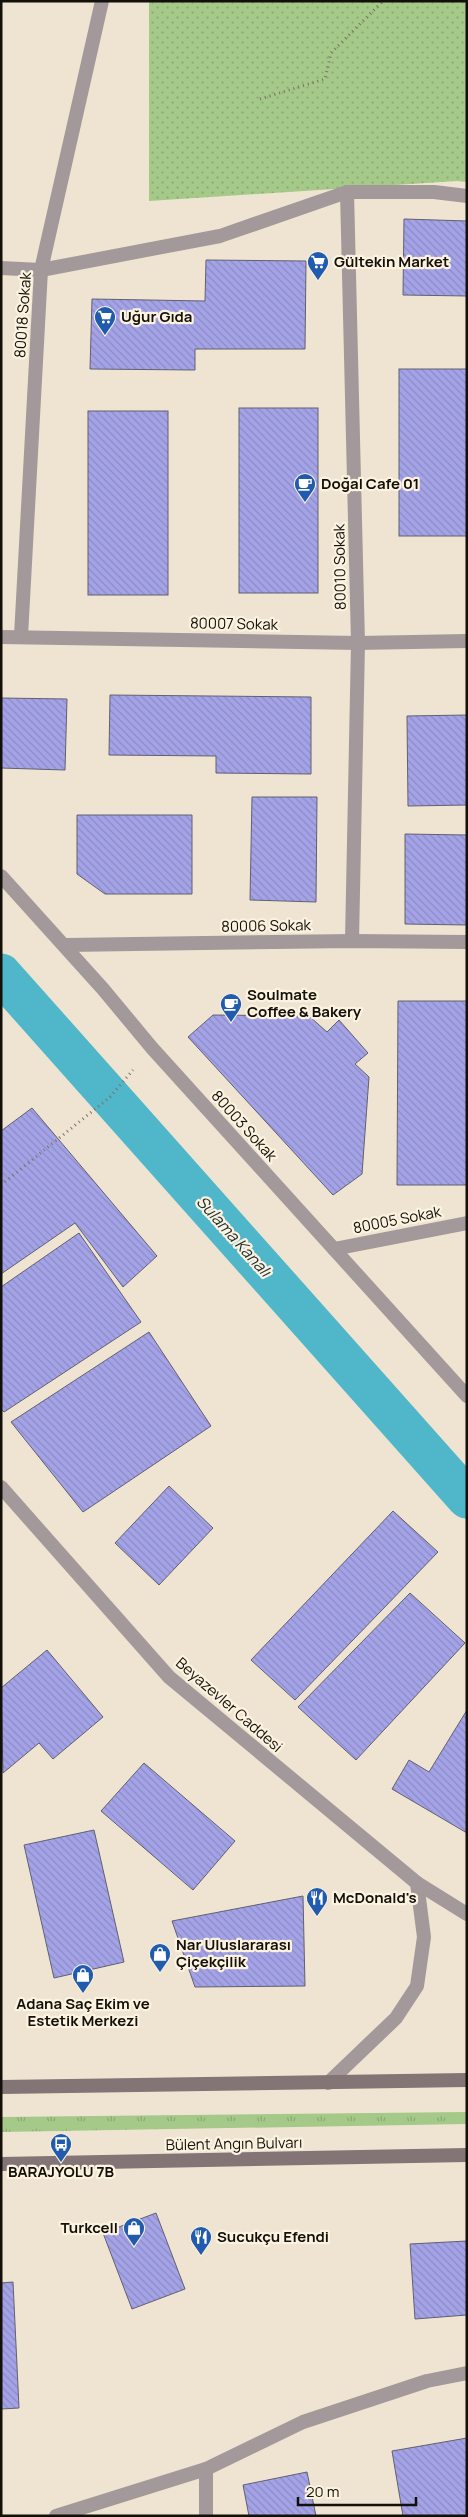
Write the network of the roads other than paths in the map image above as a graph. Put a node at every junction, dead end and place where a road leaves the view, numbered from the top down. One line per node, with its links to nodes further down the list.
1 (102, 1): 5 (street, 80018 Sokak)
2 (347, 192): 3 (street); 5 (street); 9 (street, 80010 Sokak)
3 (467, 196)
4 (1, 268): 5 (street)
5 (41, 270): 6 (street, 80018 Sokak)
6 (21, 636): 7 (street, 80007 Sokak); 9 (street, 80007 Sokak)
7 (1, 637)
8 (467, 641): 9 (street, 80007 Sokak)
9 (358, 643): 11 (street, 80010 Sokak)
10 (1, 876): 13 (street, 80003 Sokak)
11 (352, 941): 12 (street, 80006 Sokak); 13 (street, 80006 Sokak)
12 (467, 942)
13 (66, 945): 15 (street, 80003 Sokak)
14 (467, 1223): 15 (street, 80005 Sokak)
15 (334, 1248): 16 (street, 80003 Sokak)
16 (467, 1396)
17 (1, 1487): 18 (street, Beyazevler Caddesi)
18 (417, 1883): 19 (street, Beyazevler Caddesi); 21 (street)
19 (467, 1914)
20 (467, 2080): 21 (main road)
21 (328, 2083): 22 (main road)
22 (1, 2087)
23 (467, 2155): 24 (main road, Bülent Angın Bulvarı)
24 (1, 2164)
25 (467, 2373): 26 (street)
26 (206, 2469): 27 (street); 28 (street)
27 (56, 2516)
28 (206, 2516)

